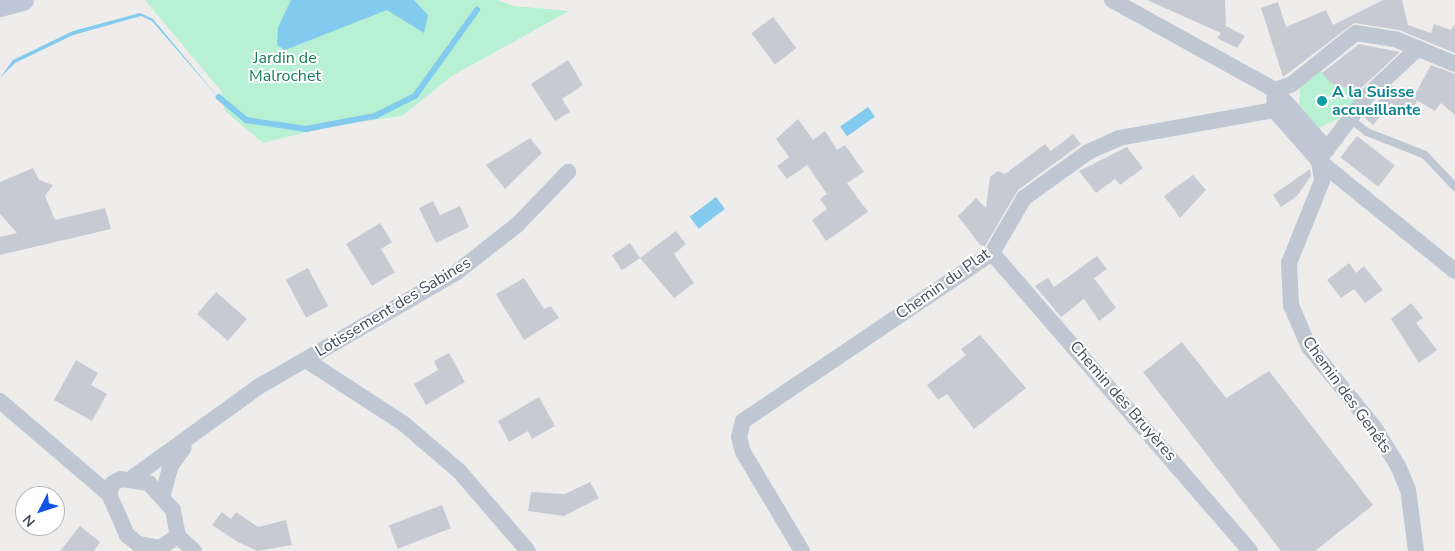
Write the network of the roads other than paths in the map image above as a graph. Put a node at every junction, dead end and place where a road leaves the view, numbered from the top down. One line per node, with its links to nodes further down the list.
1 (23, 0): 3 (main road)
2 (1112, 0): 6 (street)
3 (0, 6)
4 (1416, 50): 5 (street); 6 (street); 8 (street)
5 (1455, 64)
6 (1275, 90): 7 (street); 9 (street)
7 (1274, 110): 9 (street); 12 (street, Chemin du Plat)
8 (1349, 118): 9 (street); 11 (lane)
9 (1323, 155): 13 (street); 29 (street, Chemin des Genêts)
10 (568, 172): 14 (street, Lotissement des Sabines)
11 (1455, 187)
12 (992, 253): 27 (street, Chemin du Plat); 28 (street, Chemin des Bruyères)
13 (1455, 271)
14 (306, 360): 16 (street, Lotissement des Sabines); 26 (street, Lotissement des Sabines)
15 (0, 401): 17 (street)
16 (189, 439): 18 (street, Lotissement des Sabines); 20 (street, Lotissement des Sabines)
17 (57, 448): 18 (street); 19 (street)
18 (127, 478): 19 (street, Lotissement des Sabines); 20 (street)
19 (109, 494): 21 (street)
20 (163, 494): 22 (street)
21 (127, 535): 23 (street); 24 (street)
22 (176, 544): 23 (street); 25 (street)
23 (151, 550)
24 (124, 551)
25 (194, 551)
26 (528, 551)
27 (802, 551)
28 (1250, 551)
29 (1416, 551)

